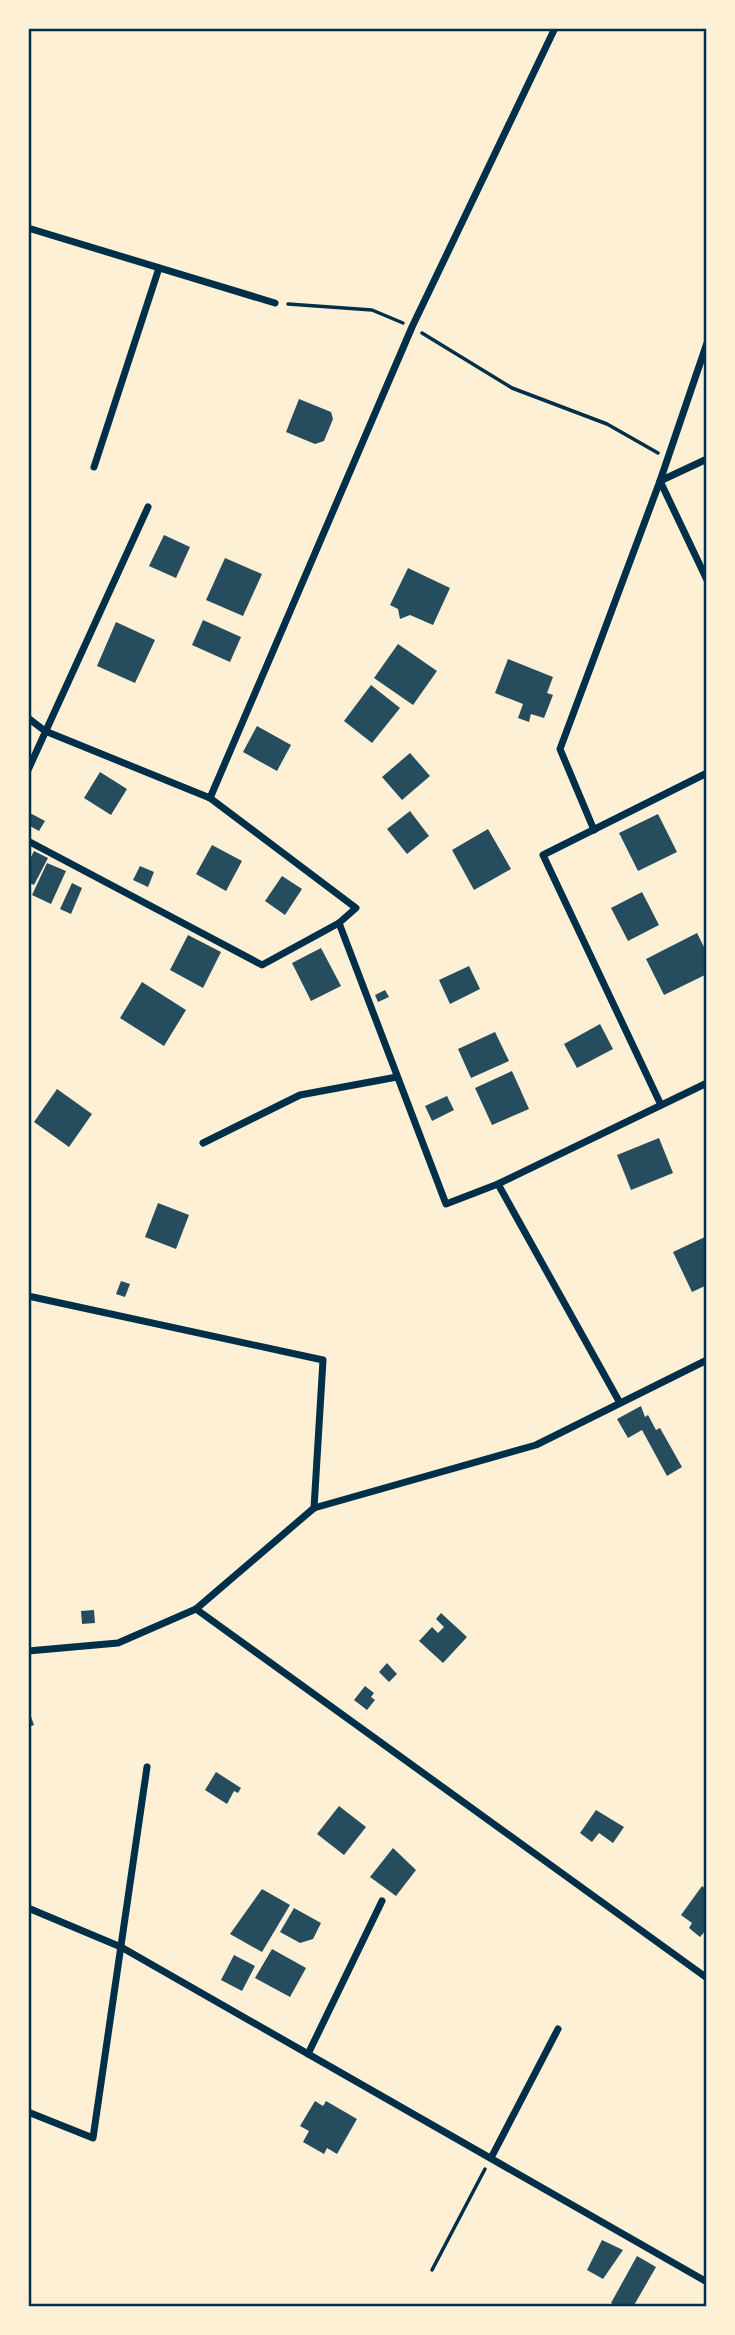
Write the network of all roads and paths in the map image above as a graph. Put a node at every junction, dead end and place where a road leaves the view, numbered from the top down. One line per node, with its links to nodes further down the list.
1 (555, 28): 5 (street)
2 (28, 230): 3 (street)
3 (159, 268): 4 (street); 9 (street)
4 (275, 303): 5 (path)
5 (412, 327): 7 (path); 17 (street)
6 (707, 343): 7 (street)
7 (667, 458): 10 (street)
8 (707, 459): 10 (street)
9 (94, 467)
10 (660, 481): 12 (street); 18 (street)
11 (148, 507): 14 (street)
12 (707, 580)
13 (28, 718): 14 (street)
14 (45, 731): 15 (street); 17 (street)
15 (28, 770)
16 (707, 773): 18 (street)
17 (210, 798): 20 (street)
18 (594, 830): 23 (street)
19 (28, 841): 20 (street)
20 (339, 923): 21 (street)
21 (397, 1077): 24 (street); 25 (street)
22 (707, 1083): 23 (street)
23 (661, 1105): 25 (street)
24 (203, 1143)
25 (498, 1184): 28 (street)
26 (28, 1296): 29 (street)
27 (707, 1360): 28 (street)
28 (620, 1404): 29 (street)
29 (314, 1508): 30 (street)
30 (196, 1609): 31 (street); 36 (street)
31 (28, 1651)
32 (147, 1767): 35 (street)
33 (382, 1901): 38 (street)
34 (28, 1908): 35 (street)
35 (121, 1947): 38 (street); 39 (street)
36 (707, 1978)
37 (558, 2029): 40 (street)
38 (308, 2054): 40 (street)
39 (28, 2112)
40 (491, 2158): 41 (path); 42 (street)
41 (432, 2270)
42 (707, 2282)

